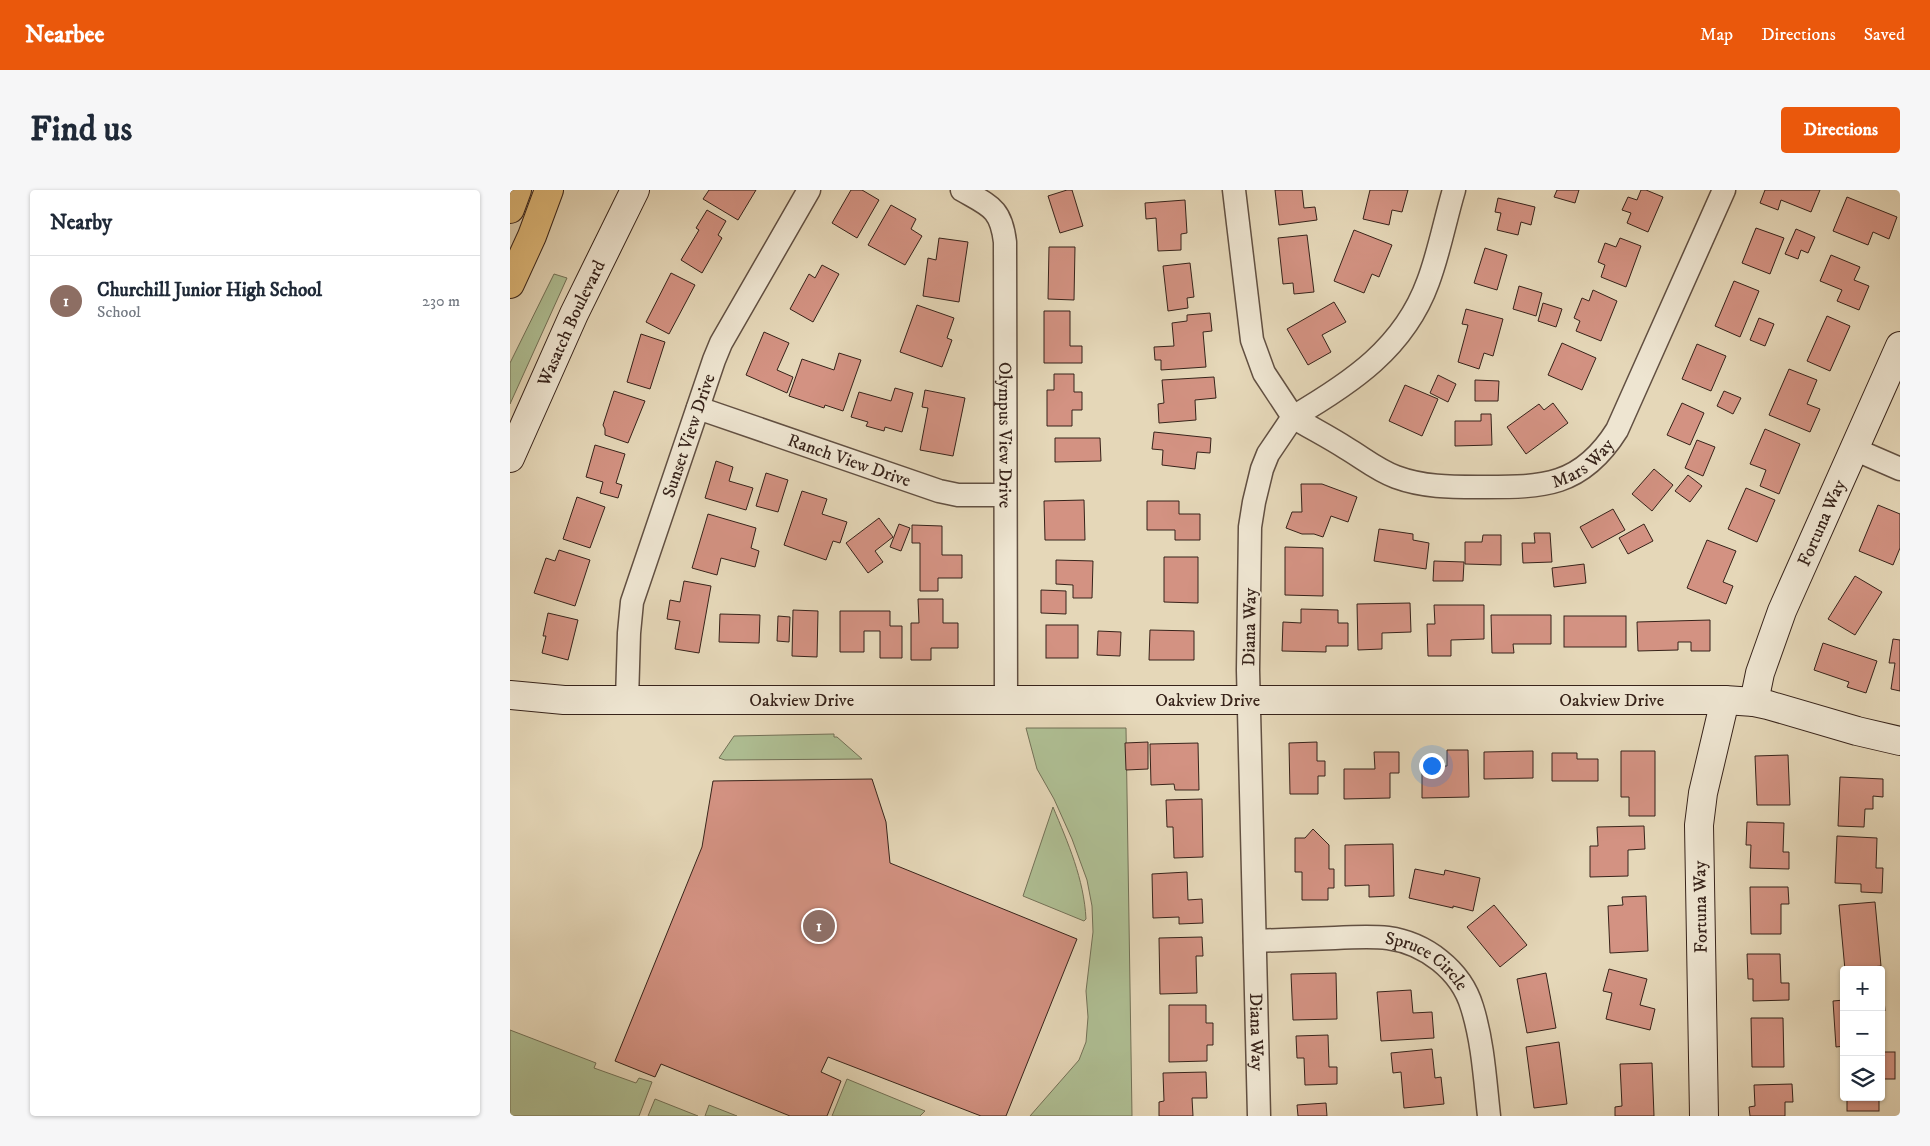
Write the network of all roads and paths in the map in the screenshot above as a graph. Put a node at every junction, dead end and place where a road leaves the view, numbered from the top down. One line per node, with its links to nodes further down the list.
1 (517, 190): 10 (highway)
2 (549, 190): 11 (highway)
3 (554, 190): 11 (highway)
4 (635, 190): 17 (street, Wasatch Boulevard)
5 (809, 190): 14 (street, Sunset View Drive)
6 (962, 190): 19 (street, Olympus View Drive)
7 (1234, 190): 15 (street)
8 (1454, 190): 15 (street)
9 (1724, 190): 15 (street, Mars Way)
10 (510, 209)
11 (532, 236): 12 (highway)
12 (510, 284)
13 (1900, 346): 16 (street, Fortuna Way)
14 (698, 408): 19 (street, Ranch View Drive); 21 (street, Sunset View Drive)
15 (1294, 418): 23 (street, Diana Way)
16 (1854, 449): 18 (street); 25 (street, Fortuna Way)
17 (510, 458)
18 (1900, 469)
19 (1005, 495): 22 (street, Olympus View Drive)
20 (510, 695): 21 (street, Oakview Drive)
21 (627, 700): 22 (street, Oakview Drive)
22 (1006, 700): 23 (street, Oakview Drive)
23 (1249, 700): 24 (street, Oakview Drive); 27 (street, Diana Way)
24 (1725, 700): 25 (street, Oakview Drive); 30 (street, Fortuna Way)
25 (1754, 702): 26 (street, Oakview Drive)
26 (1900, 740)
27 (1255, 940): 28 (street, Diana Way); 29 (street, Spruce Circle)
28 (1259, 1116)
29 (1489, 1116)
30 (1704, 1116)

